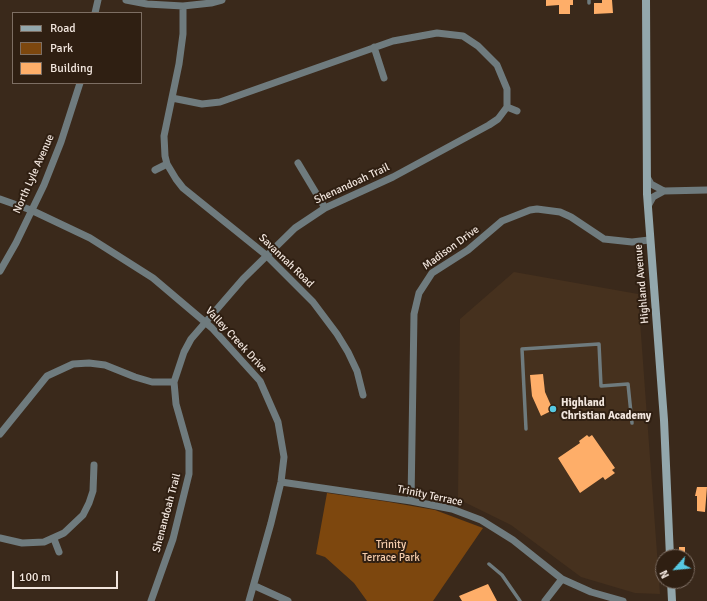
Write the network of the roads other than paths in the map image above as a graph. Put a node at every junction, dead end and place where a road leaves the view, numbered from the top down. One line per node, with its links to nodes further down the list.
1 (98, 0): 6 (street)
2 (126, 0): 5 (street)
3 (222, 0): 5 (street)
4 (646, 4): 16 (main road, Highland Avenue)
5 (182, 6): 10 (street, Savannah Road)
6 (95, 12)
7 (374, 47): 8 (street); 10 (street); 11 (street)
8 (384, 78)
9 (80, 84): 22 (street, North Lyle Avenue)
10 (172, 98): 14 (street, Savannah Road)
11 (507, 107): 12 (street); 21 (street, Shenandoah Trail)
12 (517, 111)
13 (298, 163): 21 (street)
14 (167, 164): 15 (street); 24 (street, Savannah Road)
15 (155, 170)
16 (647, 177): 18 (street); 20 (main road, Highland Avenue)
17 (707, 190): 18 (street)
18 (664, 191): 20 (street)
19 (0, 199): 22 (street, Valley Creek Drive)
20 (648, 207): 23 (main road, Highland Avenue)
21 (325, 208): 24 (street, Shenandoah Trail)
22 (31, 210): 25 (street, North Lyle Avenue); 26 (street, Valley Creek Drive)
23 (649, 240): 34 (street, Madison Drive); 37 (main road, Highland Avenue)
24 (266, 255): 26 (street, Shenandoah Trail); 28 (street, Savannah Road)
25 (0, 271)
26 (206, 322): 27 (street, Shenandoah Trail); 33 (street, Valley Creek Drive)
27 (174, 382): 31 (street); 43 (street, Shenandoah Trail)
28 (363, 395)
29 (632, 423): 30 (lane)
30 (526, 429)
31 (0, 434)
32 (94, 465): 36 (street)
33 (281, 482): 34 (street, Trinity Terrace); 41 (street, Valley Creek Drive)
34 (411, 501): 40 (street, Trinity Terrace)
35 (0, 538): 36 (street)
36 (54, 539): 38 (street)
37 (670, 549)
38 (59, 552)
39 (489, 564): 46 (lane)
40 (562, 579): 47 (street); 48 (street, Trinity Terrace)
41 (255, 586): 44 (street, Valley Creek Drive); 45 (street)
42 (671, 589): 49 (main road)
43 (151, 601)
44 (249, 601)
45 (288, 601)
46 (520, 601)
47 (545, 601)
48 (622, 601)
49 (672, 601)

